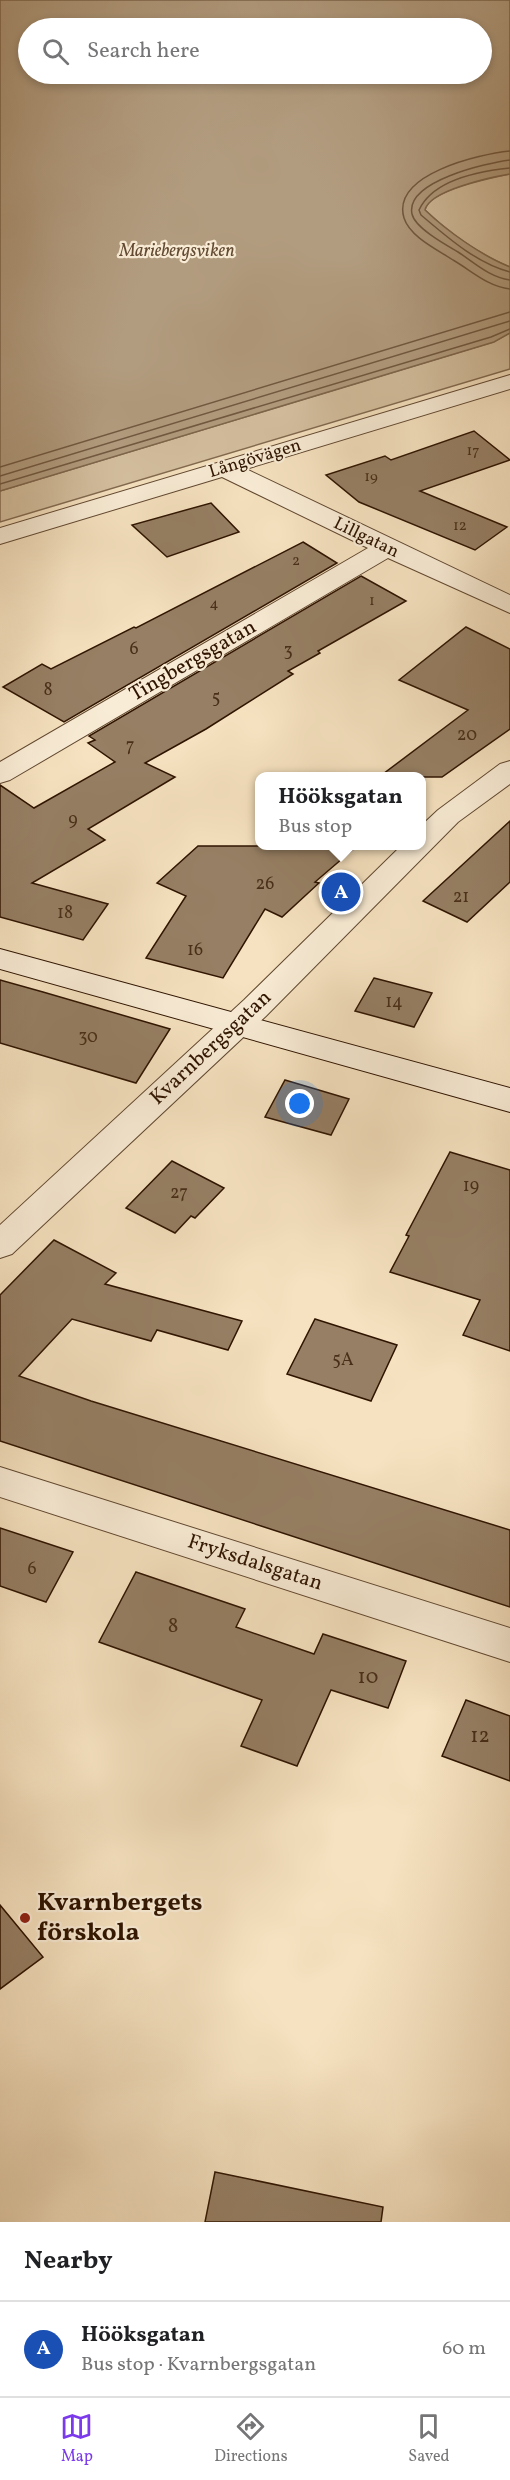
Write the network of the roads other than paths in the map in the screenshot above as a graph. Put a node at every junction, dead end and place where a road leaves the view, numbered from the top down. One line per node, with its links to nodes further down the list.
1 (510, 382): 2 (street, Långövägen)
2 (224, 468): 3 (street, Långövägen); 4 (street, Lillgatan)
3 (0, 536)
4 (387, 549): 5 (street, Lillgatan); 7 (street, Tingbergsgatan)
5 (510, 605)
6 (510, 770): 8 (street)
7 (0, 774)
8 (426, 838)
9 (414, 850): 11 (street, Kvarnbergsgatan)
10 (0, 959): 11 (street)
11 (235, 1025): 12 (street); 13 (street, Kvarnbergsgatan)
12 (510, 1100)
13 (0, 1245)
14 (0, 1482): 15 (street, Fryksdalsgatan)
15 (510, 1645)

